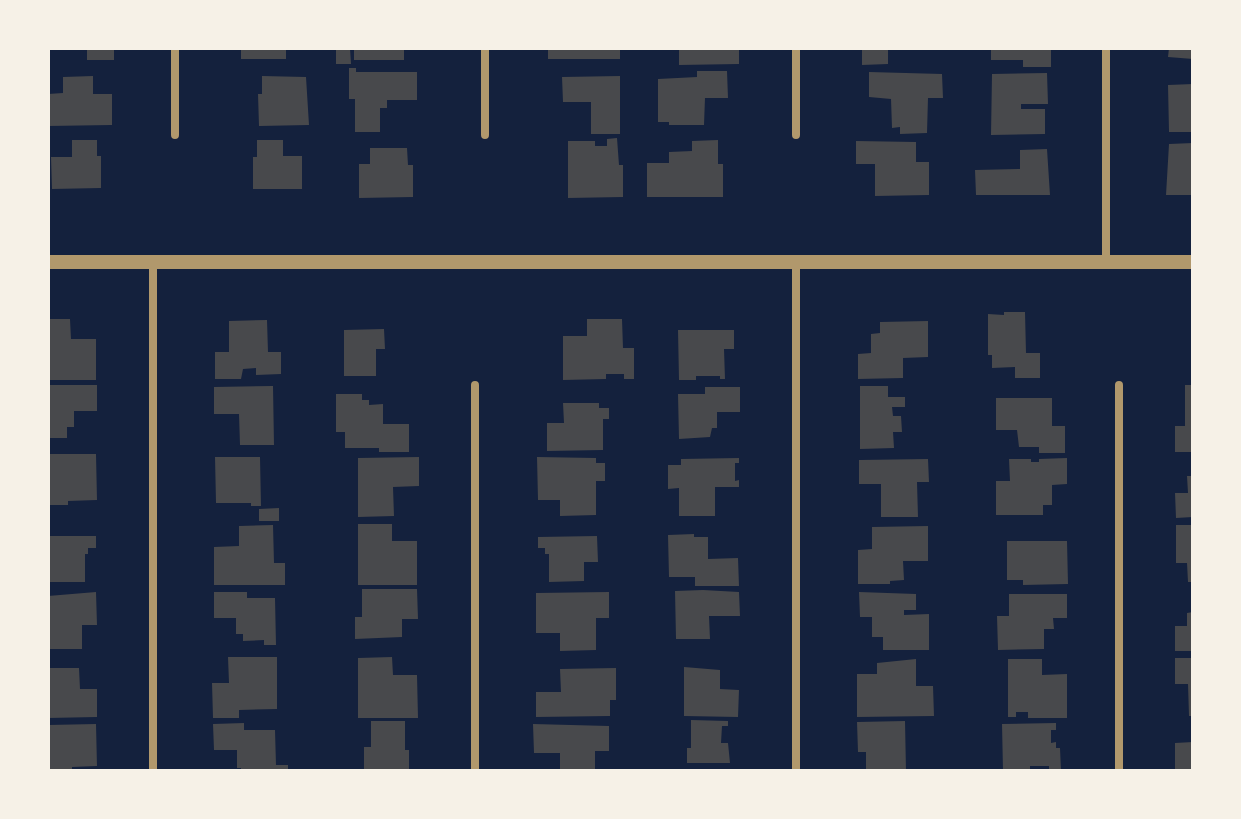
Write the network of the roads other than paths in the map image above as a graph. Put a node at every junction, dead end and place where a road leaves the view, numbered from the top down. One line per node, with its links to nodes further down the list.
1 (175, 48): 5 (street)
2 (485, 48): 6 (street)
3 (796, 48): 7 (street)
4 (1106, 48): 11 (street)
5 (175, 135)
6 (485, 135)
7 (796, 135)
8 (48, 262): 9 (street)
9 (153, 262): 10 (street); 15 (street)
10 (796, 262): 11 (street); 17 (street)
11 (1106, 262): 12 (street)
12 (1193, 262)
13 (475, 385): 16 (street)
14 (1119, 385): 18 (street)
15 (153, 771)
16 (475, 771)
17 (796, 771)
18 (1119, 771)

